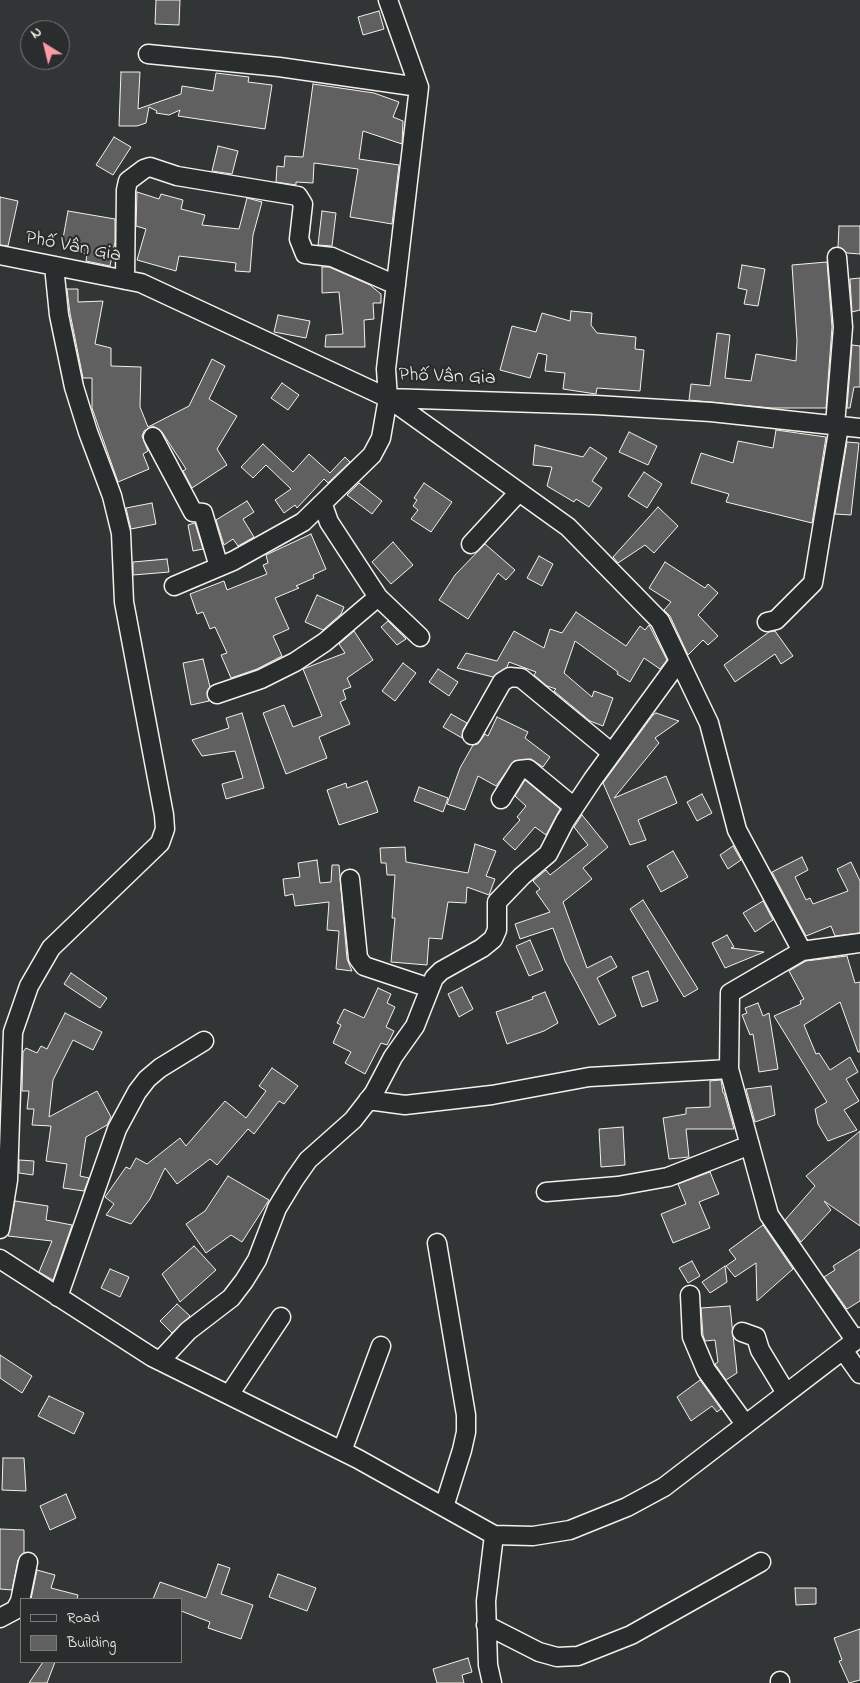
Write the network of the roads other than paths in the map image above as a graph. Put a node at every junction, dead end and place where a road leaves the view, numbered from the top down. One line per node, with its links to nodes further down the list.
1 (388, 0): 3 (street)
2 (148, 54): 3 (street)
3 (420, 87): 8 (street)
4 (0, 255): 6 (street, Phố Vân Gia)
5 (837, 256): 10 (street)
6 (54, 266): 7 (street, Phố Vân Gia); 36 (street)
7 (125, 280): 8 (street); 9 (street, Phố Vân Gia)
8 (396, 285): 9 (street)
9 (388, 398): 10 (street, Phố Vân Gia); 13 (street); 14 (street)
10 (837, 426): 11 (street, Phố Vân Gia); 19 (street)
11 (860, 428)
12 (153, 437): 16 (street)
13 (519, 492): 15 (street); 21 (street)
14 (323, 504): 16 (street); 18 (street)
15 (471, 544)
16 (219, 567): 17 (street)
17 (174, 586)
18 (378, 597): 20 (street); 22 (street)
19 (767, 622)
20 (420, 637)
21 (679, 661): 24 (street); 29 (street)
22 (217, 694)
23 (472, 735): 24 (street)
24 (612, 753): 26 (street)
25 (501, 799): 26 (street)
26 (574, 807): 30 (street)
27 (350, 880): 30 (street)
28 (860, 943): 29 (street)
29 (802, 951): 32 (street)
30 (430, 988): 33 (street)
31 (204, 1041): 40 (street)
32 (729, 1069): 33 (street); 34 (street)
33 (368, 1100): 45 (street)
34 (750, 1145): 35 (street); 43 (street)
35 (546, 1192)
36 (0, 1229)
37 (437, 1243): 51 (street)
38 (0, 1259): 40 (street)
39 (690, 1295): 49 (street)
40 (58, 1297): 45 (street)
41 (281, 1317): 48 (street)
42 (742, 1332): 47 (street)
43 (852, 1342): 46 (street); 47 (street)
44 (381, 1346): 50 (street)
45 (160, 1361): 48 (street)
46 (860, 1374)
47 (786, 1393): 49 (street)
48 (229, 1395): 50 (street)
49 (745, 1424): 52 (street)
50 (342, 1451): 51 (street)
51 (444, 1507): 52 (street)
52 (494, 1535): 58 (street)
53 (28, 1562): 55 (street)
54 (761, 1562): 58 (street)
55 (21, 1598)
56 (20, 1601): 57 (street)
57 (0, 1618)
58 (486, 1625): 59 (street)
59 (492, 1683)

